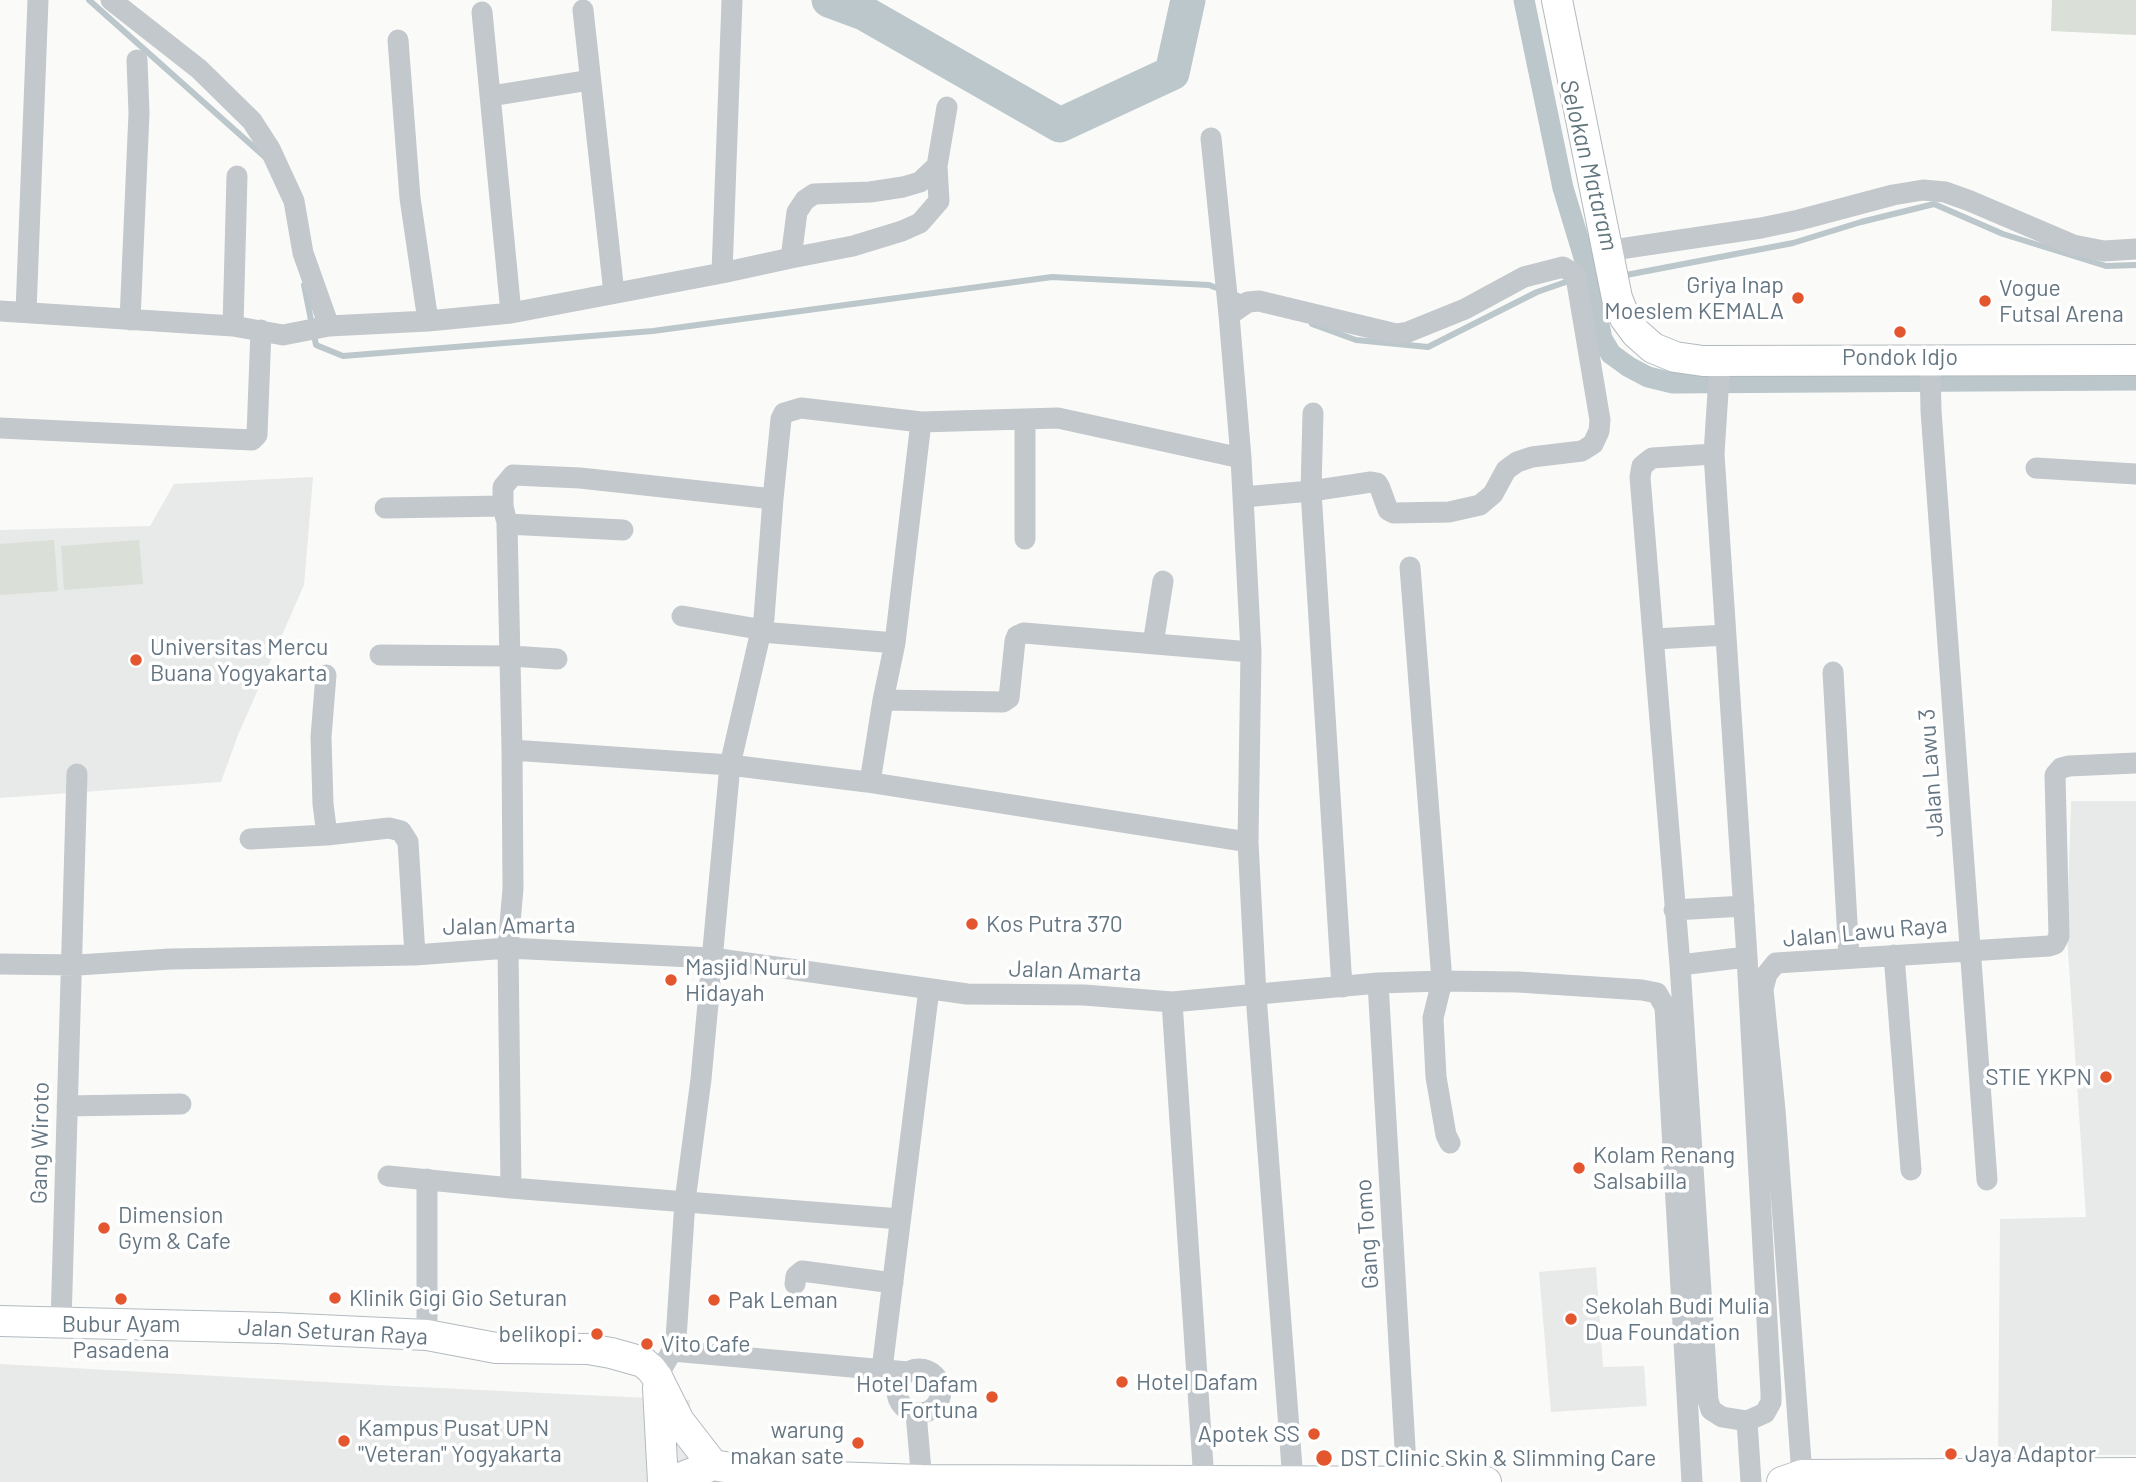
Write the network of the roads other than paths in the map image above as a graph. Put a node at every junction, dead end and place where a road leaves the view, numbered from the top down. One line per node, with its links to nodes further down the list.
1 (38, 0): 22 (street)
2 (111, 0): 27 (street)
3 (732, 0): 17 (street)
4 (583, 10): 9 (street)
5 (1559, 10): 18 (main road)
6 (482, 12): 10 (street)
7 (398, 40): 25 (street)
8 (136, 60): 24 (street)
9 (590, 80): 10 (street); 19 (street)
10 (491, 96): 23 (street)
11 (947, 107): 13 (street)
12 (1211, 138): 20 (street)
13 (937, 166): 16 (street); 16 (street)
14 (237, 176): 26 (street)
15 (2136, 249): 18 (street)
16 (792, 258): 17 (street)
17 (722, 273): 19 (street)
18 (1603, 287): 20 (street); 31 (main road); 40 (street)
19 (614, 293): 23 (street)
20 (1228, 306): 37 (street)
21 (0, 312): 22 (street)
22 (26, 312): 24 (street)
23 (511, 313): 25 (street)
24 (130, 320): 26 (street)
25 (428, 321): 27 (street)
26 (233, 326): 28 (street)
27 (319, 329): 28 (street)
28 (261, 330): 35 (street)
29 (2136, 360): 30 (main road)
30 (1930, 367): 31 (main road); 73 (street, Jalan Lawu 3)
31 (1719, 368): 36 (street)
32 (1313, 413): 40 (street)
33 (1025, 419): 34 (street); 37 (street); 46 (street)
34 (921, 422): 42 (street); 53 (street)
35 (0, 428)
36 (1714, 454): 51 (street); 52 (street)
37 (1241, 458): 41 (street)
38 (2036, 468): 39 (street)
39 (2136, 474)
40 (1311, 491): 41 (street); 84 (street)
41 (1243, 497): 55 (street)
42 (773, 499): 44 (street); 50 (street)
43 (385, 508): 44 (street)
44 (505, 515): 45 (street); 57 (street)
45 (623, 530)
46 (1025, 538)
47 (1410, 567): 82 (street)
48 (1163, 581): 54 (street)
49 (682, 616): 50 (street)
50 (761, 632): 53 (street); 64 (street)
51 (1726, 635): 52 (street); 70 (street)
52 (1655, 639): 71 (street)
53 (895, 643): 61 (street)
54 (1153, 644): 55 (street); 61 (street)
55 (1251, 652): 69 (street)
56 (380, 655): 57 (street)
57 (511, 656): 58 (street); 62 (street)
58 (557, 659)
59 (1833, 672): 78 (street)
60 (326, 675): 67 (street)
61 (883, 700): 66 (street)
62 (512, 750): 64 (street); 72 (street)
63 (2136, 763): 73 (street, Jalan Lawu Raya)
64 (730, 765): 66 (street); 77 (street)
65 (76, 774): 80 (street, Gang Wiroto)
66 (870, 782): 69 (street)
67 (327, 835): 68 (street); 74 (street)
68 (250, 839)
69 (1248, 842): 86 (street)
70 (1744, 906): 71 (street); 76 (street)
71 (1674, 910): 81 (street)
72 (508, 948): 74 (street, Jalan Amarta); 77 (street, Jalan Amarta); 95 (street)
73 (1970, 950): 75 (street, Jalan Lawu Raya); 94 (street, Jalan Lawu 3)
74 (415, 955): 80 (street, Jalan Amarta)
75 (1894, 955): 78 (street, Jalan Lawu Raya); 91 (street)
76 (1747, 957): 81 (street); 108 (street)
77 (712, 958): 85 (street, Jalan Amarta); 96 (street)
78 (1849, 958): 111 (street, Jalan Lawu Raya)
79 (0, 964): 80 (street, Jalan Amarta)
80 (69, 965): 89 (street, Gang Wiroto)
81 (1680, 965): 108 (street)
82 (1442, 981): 83 (street, Jalan Amarta); 90 (street); 125 (street, Jalan Amarta)
83 (1378, 984): 84 (street, Jalan Amarta); 122 (street, Gang Tomo)
84 (1342, 987): 86 (street, Jalan Amarta)
85 (929, 989): 87 (street, Jalan Amarta); 97 (street)
86 (1256, 995): 87 (street, Jalan Amarta); 118 (street)
87 (1172, 1002): 117 (street)
88 (181, 1104): 89 (street)
89 (67, 1106): 101 (street, Gang Wiroto)
90 (1450, 1143)
91 (1911, 1170)
92 (388, 1176): 93 (street)
93 (427, 1179): 95 (street); 102 (street)
94 (1987, 1180)
95 (511, 1188): 96 (street)
96 (685, 1201): 97 (street); 103 (street)
97 (901, 1219): 98 (street)
98 (893, 1283): 99 (street); 104 (street)
99 (795, 1284)
100 (0, 1321): 101 (main road, Jalan Seturan Raya)
101 (61, 1323): 102 (main road, Jalan Seturan Raya)
102 (427, 1335): 106 (main road, Jalan Seturan Raya)
103 (673, 1351): 104 (street); 106 (street)
104 (882, 1369): 105 (street)
105 (908, 1372): 107 (street); 107 (street)
106 (657, 1377): 109 (main road, Jalan Seturan Raya); 119 (main road)
107 (916, 1413): 115 (street)
108 (1747, 1421): 126 (street)
109 (713, 1465): 114 (main road); 120 (main road)
110 (2136, 1473): 113 (main road)
111 (1792, 1478): 112 (main road)
112 (1844, 1478): 113 (main road)
113 (1904, 1478)
114 (831, 1480): 115 (main road)
115 (922, 1481): 116 (main road)
116 (1142, 1481): 117 (main road)
117 (1203, 1481): 121 (main road)
118 (1293, 1481): 121 (main road); 122 (main road)
119 (663, 1482)
120 (670, 1482)
121 (1272, 1482)
122 (1407, 1482): 123 (main road)
123 (1446, 1482): 124 (main road)
124 (1486, 1482)
125 (1692, 1482)
126 (1751, 1482)

